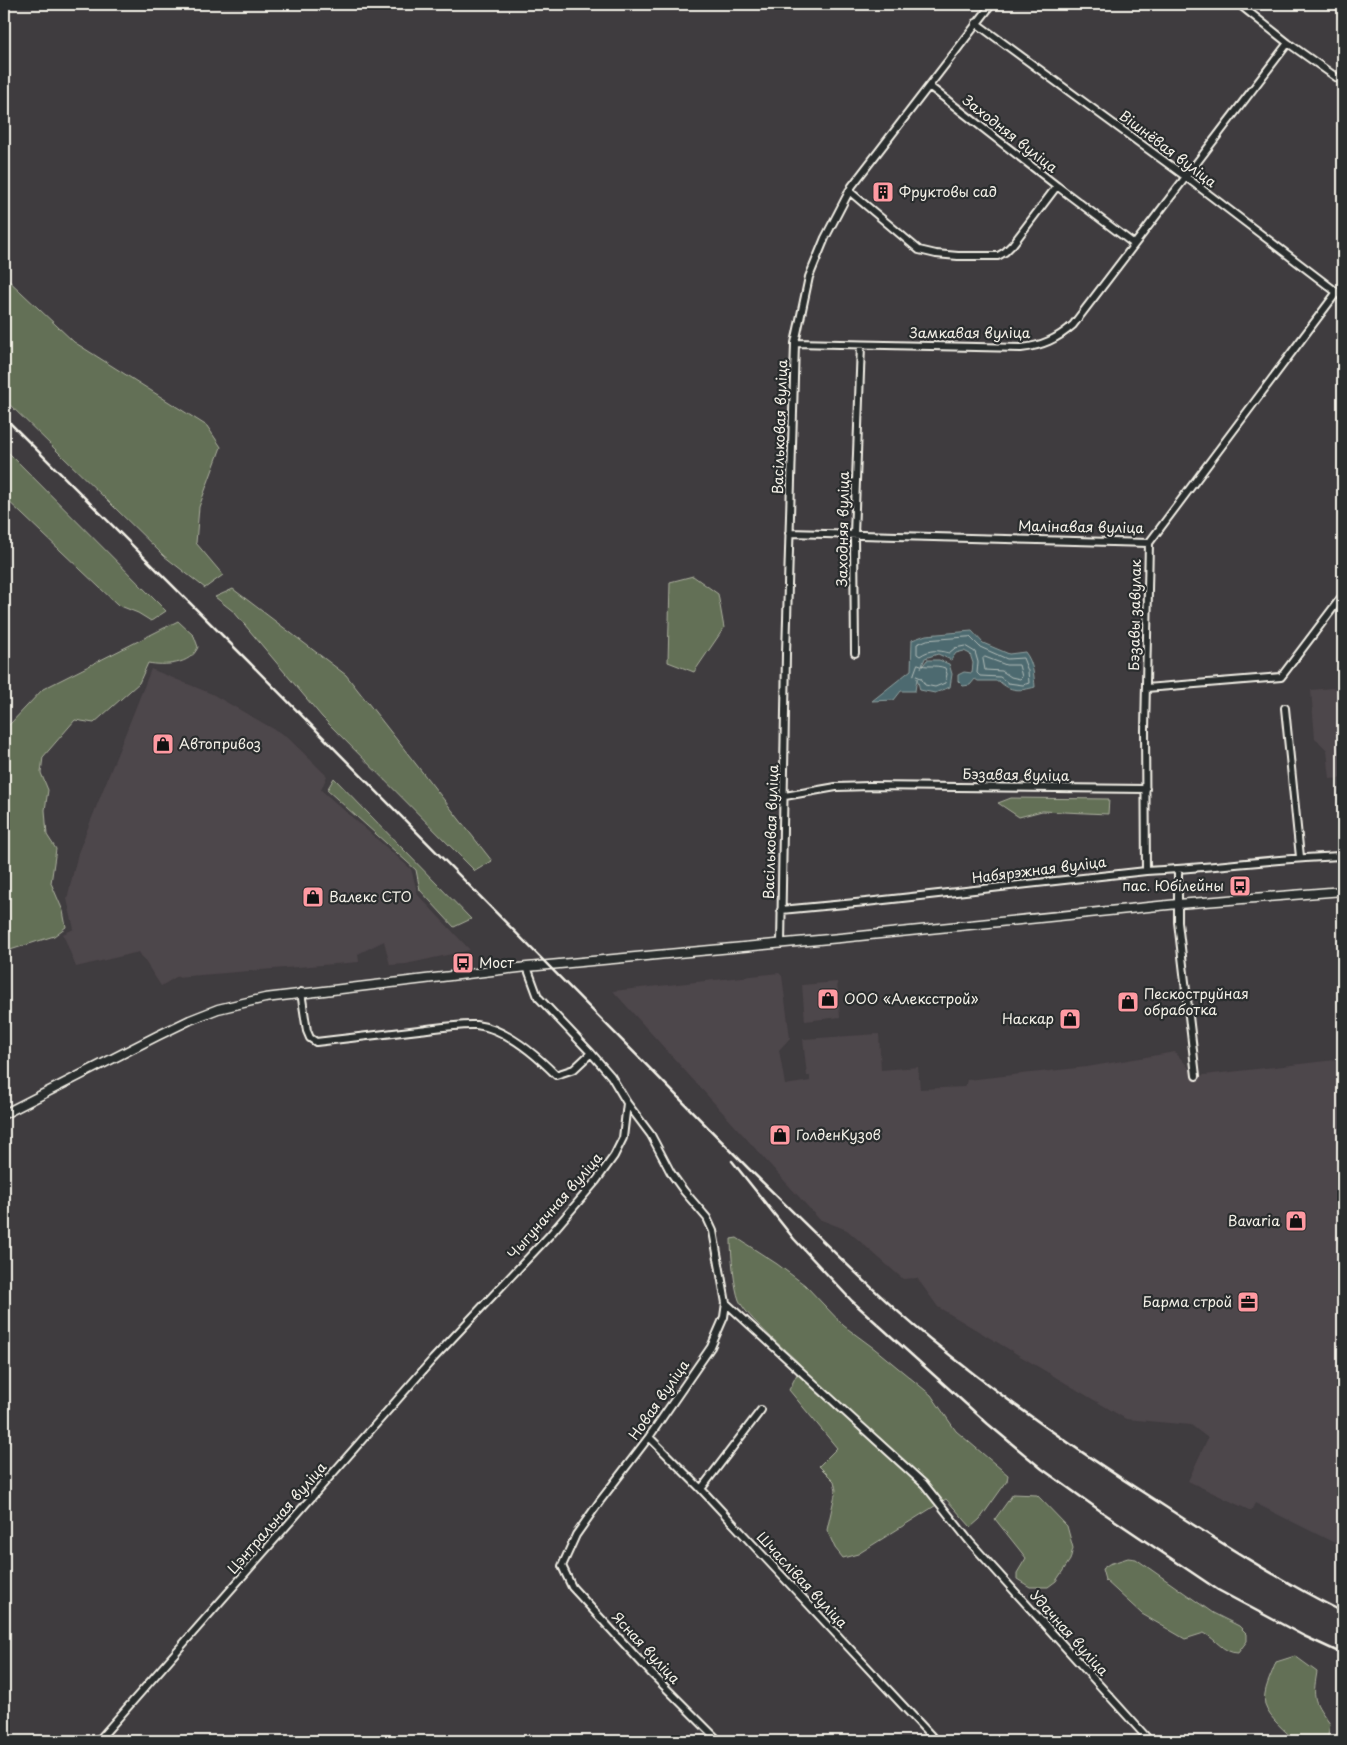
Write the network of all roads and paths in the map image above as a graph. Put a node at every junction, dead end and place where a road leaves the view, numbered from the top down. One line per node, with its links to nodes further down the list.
1 (992, 4): 3 (street, Васільковая вуліца)
2 (1239, 4): 4 (street)
3 (976, 23): 6 (street, Васільковая вуліца); 7 (street, Вішнёвая вуліца)
4 (1288, 43): 5 (street); 7 (street, Замкавая вуліца)
5 (1343, 82)
6 (929, 86): 8 (street, Заходняя вуліца); 9 (street, Васільковая вуліца)
7 (1186, 177): 10 (street, Замкавая вуліца); 11 (street, Вішнёвая вуліца)
8 (1057, 186): 9 (street, Заходняя вуліца); 10 (street)
9 (849, 190): 13 (street, Васільковая вуліца)
10 (1134, 244): 14 (street, Замкавая вуліца)
11 (1337, 292): 12 (street, Вішнёвая вуліца); 17 (street, Малінавая вуліца)
12 (1343, 297)
13 (795, 343): 14 (street, Замкавая вуліца); 15 (street, Васільковая вуліца)
14 (861, 345): 16 (street, Заходняя вуліца)
15 (789, 533): 16 (street, Малінавая вуліца); 23 (street, Васільковая вуліца)
16 (854, 535): 17 (street, Малінавая вуліца); 19 (street, Заходняя вуліца)
17 (1149, 543): 20 (street, Бэзавы завулак)
18 (1343, 595): 20 (street)
19 (855, 653)
20 (1146, 688): 22 (street)
21 (1285, 708): 25 (street)
22 (1146, 789): 23 (street, Бэзавая вуліца); 27 (street)
23 (784, 796): 30 (street, Васільковая вуліца)
24 (1343, 856): 25 (street, Набярэжная вуліца)
25 (1300, 857): 26 (street, Набярэжная вуліца)
26 (1178, 869): 27 (street, Набярэжная вуліца); 29 (street)
27 (1146, 871): 30 (street, Набярэжная вуліца)
28 (1343, 891): 29 (street)
29 (1178, 904): 31 (street); 35 (street)
30 (781, 910): 31 (street, Васільковая вуліца)
31 (781, 944): 32 (street)
32 (527, 967): 33 (street); 34 (street)
33 (301, 992): 34 (street); 37 (street)
34 (592, 1053): 36 (street)
35 (1196, 1076)
36 (627, 1104): 38 (street, Новая вуліца); 39 (street, Чыгуначная вуліца)
37 (4, 1114)
38 (726, 1303): 41 (street, Новая вуліца); 47 (street, Удачная вуліца)
39 (476, 1312): 44 (street, Цэнтральная вуліца)
40 (761, 1410): 42 (street)
41 (649, 1437): 42 (street, Шчаслівая вуліца); 43 (street, Новая вуліца)
42 (701, 1489): 46 (street, Шчаслівая вуліца)
43 (562, 1566): 45 (street, Ясная вуліца)
44 (98, 1741)
45 (719, 1741)
46 (936, 1741)
47 (1150, 1741)

